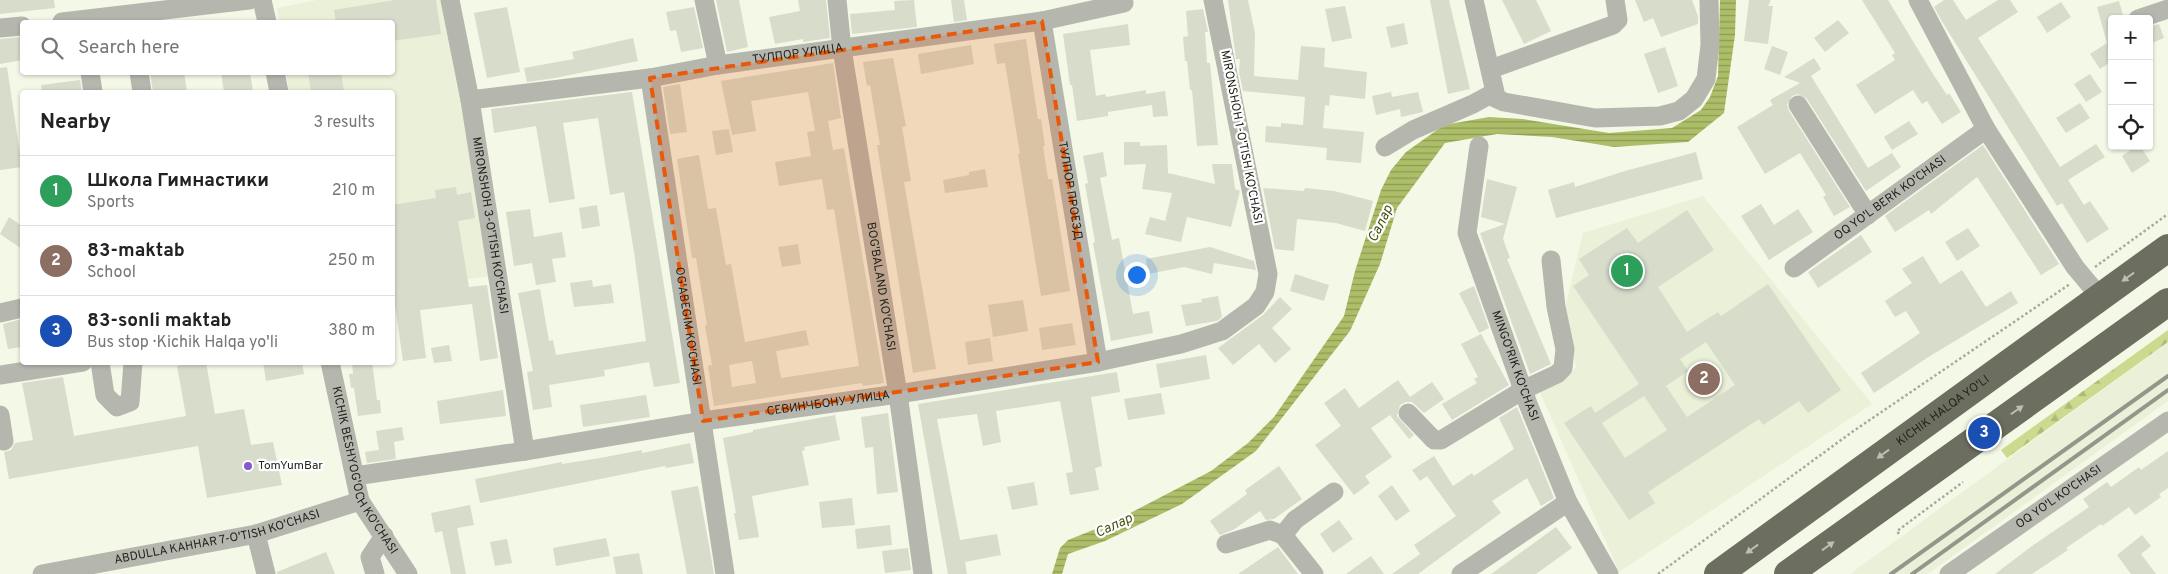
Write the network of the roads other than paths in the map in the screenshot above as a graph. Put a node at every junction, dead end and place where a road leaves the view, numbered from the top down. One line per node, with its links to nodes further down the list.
1 (250, 0): 13 (street)
2 (262, 0): 16 (street)
3 (450, 0): 31 (street, MIRONSHOH 3-O'TISH KO'CHASI)
4 (704, 0): 21 (street)
5 (837, 0): 20 (street, BOG'BALAND KO'CHASI)
6 (1213, 0): 40 (street, MIRONSHOH 1-O'TISH KO'CHASI)
7 (1474, 0): 22 (street)
8 (1615, 0): 22 (street)
9 (1709, 0): 30 (street)
10 (1918, 0): 33 (street)
11 (1124, 3): 17 (street, ТУЛПОР УЛИЦА)
12 (2168, 9): 14 (street)
13 (128, 12): 15 (street)
14 (2150, 15)
15 (91, 20)
16 (266, 20)
17 (1042, 21): 20 (street, ТУЛПОР УЛИЦА); 45 (street, ТУЛПОР ПРОЕЗД)
18 (20, 26): 19 (street)
19 (0, 28)
20 (842, 49): 21 (street, ТУЛПОР УЛИЦА); 52 (street, BOG'BALAND KO'CHASI)
21 (718, 66): 26 (street, ТУЛПОР УЛИЦА)
22 (1491, 69): 30 (street)
23 (90, 75): 27 (street)
24 (139, 75): 28 (street)
25 (276, 75): 29 (street)
26 (650, 78): 31 (street, ТУЛПОР УЛИЦА); 55 (street, OG'ABEGIM KO'CHASI)
27 (93, 90)
28 (142, 90)
29 (279, 90)
30 (1491, 96): 35 (street)
31 (470, 100): 58 (street, MIRONSHOH 3-O'TISH KO'CHASI)
32 (1798, 104): 36 (street)
33 (1986, 129): 36 (street, OQ YO'L BERK KO'CHASI); 41 (street)
34 (1479, 146): 51 (street, MINGO'RIK KO'CHASI)
35 (1385, 147)
36 (1868, 215): 39 (street, OQ YO'L BERK KO'CHASI)
37 (2168, 248): 41 (highway, KICHIK HALQA YO'LI, one-way to 41)
38 (1551, 260): 51 (street)
39 (1794, 268)
40 (1268, 274): 45 (street, СЕВИНЧБОНУ УЛИЦА)
41 (2100, 297): 76 (highway, KICHIK HALQA YO'LI, one-way to 76)
42 (2168, 302): 77 (highway, one-way to 42)
43 (20, 308): 44 (street)
44 (0, 313)
45 (1098, 362): 52 (street, СЕВИНЧБОНУ УЛИЦА)
46 (64, 365): 50 (street)
47 (100, 365): 48 (street)
48 (133, 365)
49 (331, 365): 59 (street, KICHIK BESHYOG'OCH KO'CHASI)
50 (0, 375)
51 (1523, 390): 53 (street); 62 (street, MINGO'RIK KO'CHASI)
52 (898, 394): 55 (street, СЕВИНЧБОНУ УЛИЦА); 72 (street, BOG'BALAND KO'CHASI)
53 (1408, 413)
54 (0, 416): 57 (street)
55 (703, 421): 58 (street, СЕВИНЧБОНУ УЛИЦА); 71 (street, OG'ABEGIM KO'CHASI)
56 (2168, 421): 78 (street, OQ YO'L KO'CHASI)
57 (4, 441)
58 (525, 451): 59 (street, СЕВИНЧБОНУ УЛИЦА)
59 (355, 476): 61 (street, KICHIK BESHYOG'OCH KO'CHASI)
60 (1334, 492): 64 (street)
61 (360, 501): 63 (street, ABDULLA KAHHAR 7-O'TISH KO'CHASI); 65 (street, KICHIK BESHYOG'OCH KO'CHASI)
62 (1568, 502): 74 (street); 75 (street, MINGO'RIK KO'CHASI)
63 (256, 534): 67 (street, ABDULLA KAHHAR 7-O'TISH KO'CHASI); 68 (street)
64 (1283, 535): 66 (street); 73 (street)
65 (384, 536): 69 (street); 70 (street, KICHIK BESHYOG'OCH KO'CHASI)
66 (1226, 544)
67 (42, 574)
68 (266, 574)
69 (375, 574)
70 (408, 574)
71 (725, 574)
72 (923, 574)
73 (1314, 574)
74 (1461, 574)
75 (1609, 574)
76 (1718, 574)
77 (1788, 574)
78 (1949, 574)

